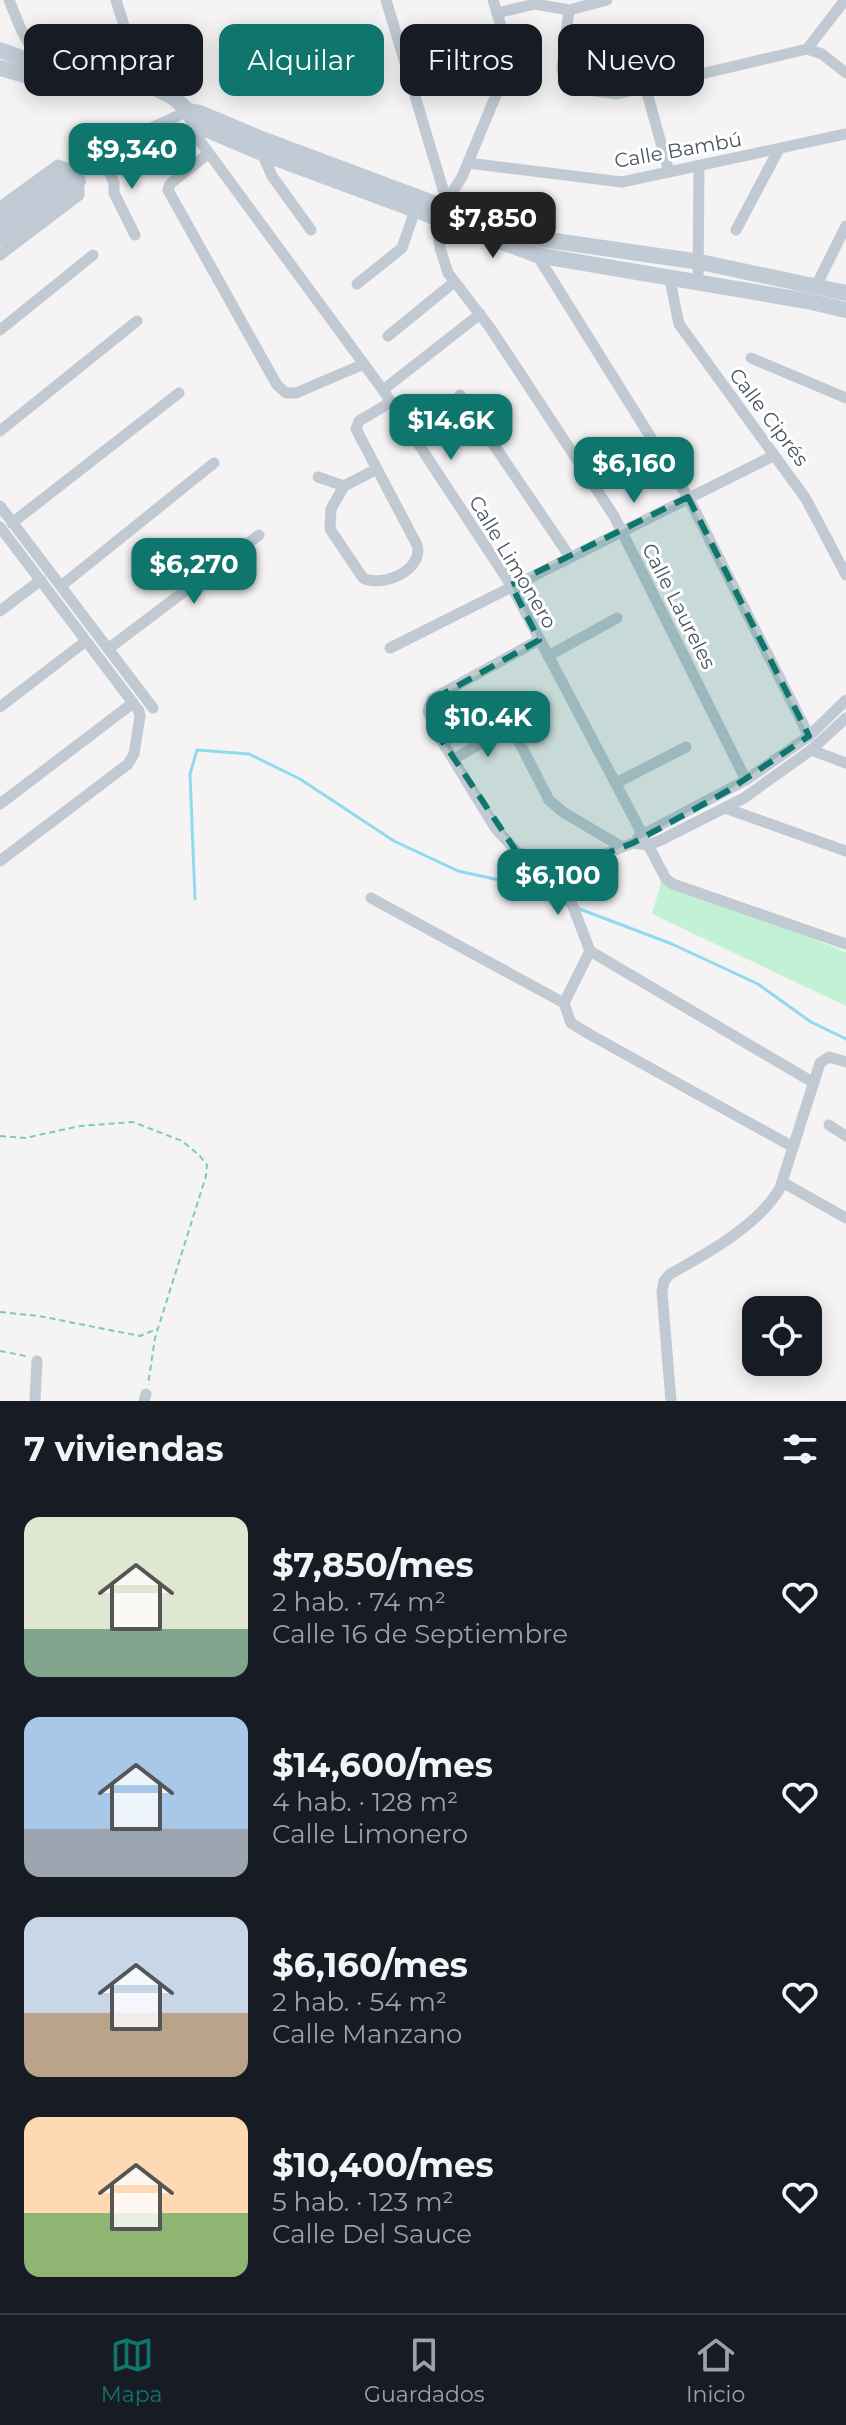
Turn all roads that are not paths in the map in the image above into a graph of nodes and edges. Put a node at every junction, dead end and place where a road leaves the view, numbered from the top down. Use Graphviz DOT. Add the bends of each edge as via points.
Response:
graph roads {
  1 [pos="9,0"];
  2 [pos="116,0"];
  3 [pos="386,0"];
  4 [pos="493,0"];
  5 [pos="607,0"];
  6 [pos="845,0"];
  7 [pos="569,10"];
  8 [pos="497,13"];
  9 [pos="124,24"];
  10 [pos="567,24"];
  11 [pos="24,29"];
  12 [pos="807,49"];
  13 [pos="0,50"];
  14 [pos="24,59"];
  15 [pos="0,68"];
  16 [pos="846,73"];
  17 [pos="24,75"];
  18 [pos="704,75"];
  19 [pos="168,96"];
  20 [pos="648,96"];
  21 [pos="192,118"];
  22 [pos="846,134"];
  23 [pos="779,149"];
  24 [pos="209,153"];
  25 [pos="262,153"];
  26 [pos="468,163"];
  27 [pos="699,166"];
  28 [pos="669,172"];
  29 [pos="74,175"];
  30 [pos="0,207"];
  31 [pos="441,207"];
  32 [pos="415,210"];
  33 [pos="0,223"];
  34 [pos="846,226"];
  35 [pos="311,230"];
  36 [pos="736,230"];
  37 [pos="135,235"];
  38 [pos="0,239"];
  39 [pos="0,255"];
  40 [pos="93,255"];
  41 [pos="537,255"];
  42 [pos="700,262"];
  43 [pos="670,280"];
  44 [pos="453,283"];
  45 [pos="698,283"];
  46 [pos="357,284"];
  47 [pos="816,286"];
  48 [pos="846,293"];
  49 [pos="846,310"];
  50 [pos="480,314"];
  51 [pos="137,321"];
  52 [pos="0,330"];
  53 [pos="388,336"];
  54 [pos="751,358"];
  55 [pos="364,364"];
  56 [pos="383,390"];
  57 [pos="179,393"];
  58 [pos="460,395"];
  59 [pos="846,398"];
  60 [pos="391,402"];
  61 [pos="0,431"];
  62 [pos="773,456"];
  63 [pos="214,463"];
  64 [pos="377,469"];
  65 [pos="318,477"];
  66 [pos="344,486"];
  67 [pos="688,497"];
  68 [pos="0,506"];
  69 [pos="12,523"];
  70 [pos="0,527"];
  71 [pos="621,531"];
  72 [pos="259,535"];
  73 [pos="570,557"];
  74 [pos="846,575"];
  75 [pos="41,580"];
  76 [pos="511,585"];
  77 [pos="61,586"];
  78 [pos="0,611"];
  79 [pos="617,618"];
  80 [pos="539,640"];
  81 [pos="86,641"];
  82 [pos="390,648"];
  83 [pos="108,649"];
  84 [pos="548,656"];
  85 [pos="846,700"];
  86 [pos="133,703"];
  87 [pos="0,707"];
  88 [pos="153,708"];
  89 [pos="846,718"];
  90 [pos="809,736"];
  91 [pos="686,747"];
  92 [pos="811,750"];
  93 [pos="454,759"];
  94 [pos="846,763"];
  95 [pos="746,780"];
  96 [pos="616,783"];
  97 [pos="0,804"];
  98 [pos="725,808"];
  99 [pos="636,842"];
  100 [pos="846,851"];
  101 [pos="0,861"];
  102 [pos="559,870"];
  103 [pos="371,898"];
  104 [pos="846,944"];
  105 [pos="590,951"];
  106 [pos="564,1003"];
  107 [pos="846,1062"];
  108 [pos="814,1083"];
  109 [pos="829,1125"];
  110 [pos="846,1136"];
  111 [pos="793,1147"];
  112 [pos="782,1182"];
  113 [pos="846,1218"];
  114 [pos="37,1361"];
  115 [pos="35,1401"];
  116 [pos="671,1401"];
  1 -- 11 [label="street"];
  2 -- 9 [label="street"];
  3 -- 31 [label="street, Calle Laureles"];
  4 -- 8 [label="street"];
  5 -- 7 [label="street"];
  6 -- 12 [label="street"];
  7 -- 8 [label="street" via="535,4"];
  7 -- 10 [label="street"];
  8 -- 26 [label="street" via="508,66"];
  12 -- 16 [label="street"];
  12 -- 18 [label="street"];
  13 -- 14 [label="main road"];
  15 -- 17 [label="main road"];
  19 -- 21 [label="main road"];
  20 -- 28 [label="street"];
  21 -- 24 [label="street, Calle Limonero"];
  21 -- 25 [label="main road"];
  21 -- 31 [label="main road" via="200,113"];
  21 -- 37 [label="street" via="108,148 104,158 114,193"];
  22 -- 23 [label="street, Calle Bambú"];
  23 -- 27 [label="street, Calle Bambú"];
  23 -- 36 [label="street"];
  24 -- 55 [label="street, Calle Limonero"];
  24 -- 55 [label="street" via="170,184 169,193 277,385 296,393"];
  25 -- 32 [label="main road"];
  25 -- 35 [label="street"];
  26 -- 28 [label="street, Calle Bambú" via="622,182"];
  26 -- 31 [label="street"];
  27 -- 28 [label="street, Calle Bambú"];
  27 -- 42 [label="street"];
  29 -- 30 [label="street" via="58,165"];
  29 -- 33 [label="main road"];
  29 -- 38 [label="main road"];
  29 -- 39 [label="street" via="79,195"];
  31 -- 32 [label="main road"];
  31 -- 41 [label="main road"];
  31 -- 42 [label="main road" via="541,239"];
  31 -- 44 [label="street, Calle Laureles" via="444,262"];
  32 -- 46 [label="street" via="402,248"];
  34 -- 47 [label="street"];
  40 -- 52 [label="street"];
  41 -- 43 [label="main road"];
  41 -- 67 [label="street"];
  42 -- 45 [label="street"];
  42 -- 47 [label="main road"];
  43 -- 45 [label="main road"];
  43 -- 62 [label="street, Calle Ciprés" via="679,324"];
  44 -- 50 [label="street, Calle Laureles"];
  44 -- 53 [label="street"];
  45 -- 49 [label="main road"];
  47 -- 48 [label="main road"];
  50 -- 56 [label="street"];
  50 -- 71 [label="street, Calle Laureles"];
  51 -- 61 [label="street"];
  54 -- 59 [label="street"];
  55 -- 56 [label="street, Calle Limonero"];
  56 -- 60 [label="street, Calle Limonero"];
  57 -- 69 [label="street"];
  58 -- 73 [label="street"];
  60 -- 64 [label="street" via="356,429"];
  60 -- 76 [label="street, Calle Limonero"];
  62 -- 67 [label="street"];
  62 -- 74 [label="street, Calle Ciprés" via="806,499"];
  63 -- 77 [label="street"];
  64 -- 66 [label="street"];
  64 -- 66 [label="street" via="417,545 418,558 388,580 363,578 330,529 331,509"];
  65 -- 66 [label="street"];
  67 -- 71 [label="street"];
  67 -- 90 [label="street"];
  68 -- 69 [label="street"];
  69 -- 77 [label="street"];
  70 -- 75 [label="street"];
  71 -- 73 [label="street"];
  71 -- 95 [label="street, Calle Laureles"];
  72 -- 83 [label="street"];
  73 -- 76 [label="street"];
  75 -- 78 [label="street"];
  75 -- 81 [label="street"];
  76 -- 80 [label="street, Calle Limonero"];
  76 -- 82 [label="street"];
  77 -- 83 [label="street"];
  79 -- 84 [label="street"];
  80 -- 84 [label="street, Calle Limonero"];
  80 -- 93 [label="street" via="429,702 437,733"];
  81 -- 86 [label="street"];
  81 -- 87 [label="street"];
  83 -- 88 [label="street"];
  84 -- 96 [label="street, Calle Limonero"];
  85 -- 90 [label="street"];
  86 -- 97 [label="street"];
  86 -- 101 [label="street" via="140,716 128,764"];
  89 -- 92 [label="street"];
  90 -- 95 [label="street"];
  91 -- 96 [label="street"];
  92 -- 94 [label="street"];
  92 -- 98 [label="street"];
  93 -- 99 [label="street" via="513,730 549,800 563,812"];
  93 -- 102 [label="street" via="496,829 516,851"];
  95 -- 99 [label="street"];
  96 -- 99 [label="street, Calle Limonero"];
  98 -- 99 [label="street"];
  98 -- 100 [label="street"];
  99 -- 102 [label="street"];
  99 -- 104 [label="street, Calle Limonero" via="673,884"];
  102 -- 105 [label="street"];
  103 -- 106 [label="street"];
  105 -- 106 [label="street"];
  105 -- 108 [label="street"];
  106 -- 111 [label="street" via="571,1023"];
  107 -- 108 [label="street" via="824,1058"];
  108 -- 111 [label="street"];
  109 -- 110 [label="street"];
  111 -- 112 [label="street"];
  112 -- 113 [label="street"];
  112 -- 116 [label="street" via="773,1200 726,1241 664,1281"];
  114 -- 115 [label="street"];
}
